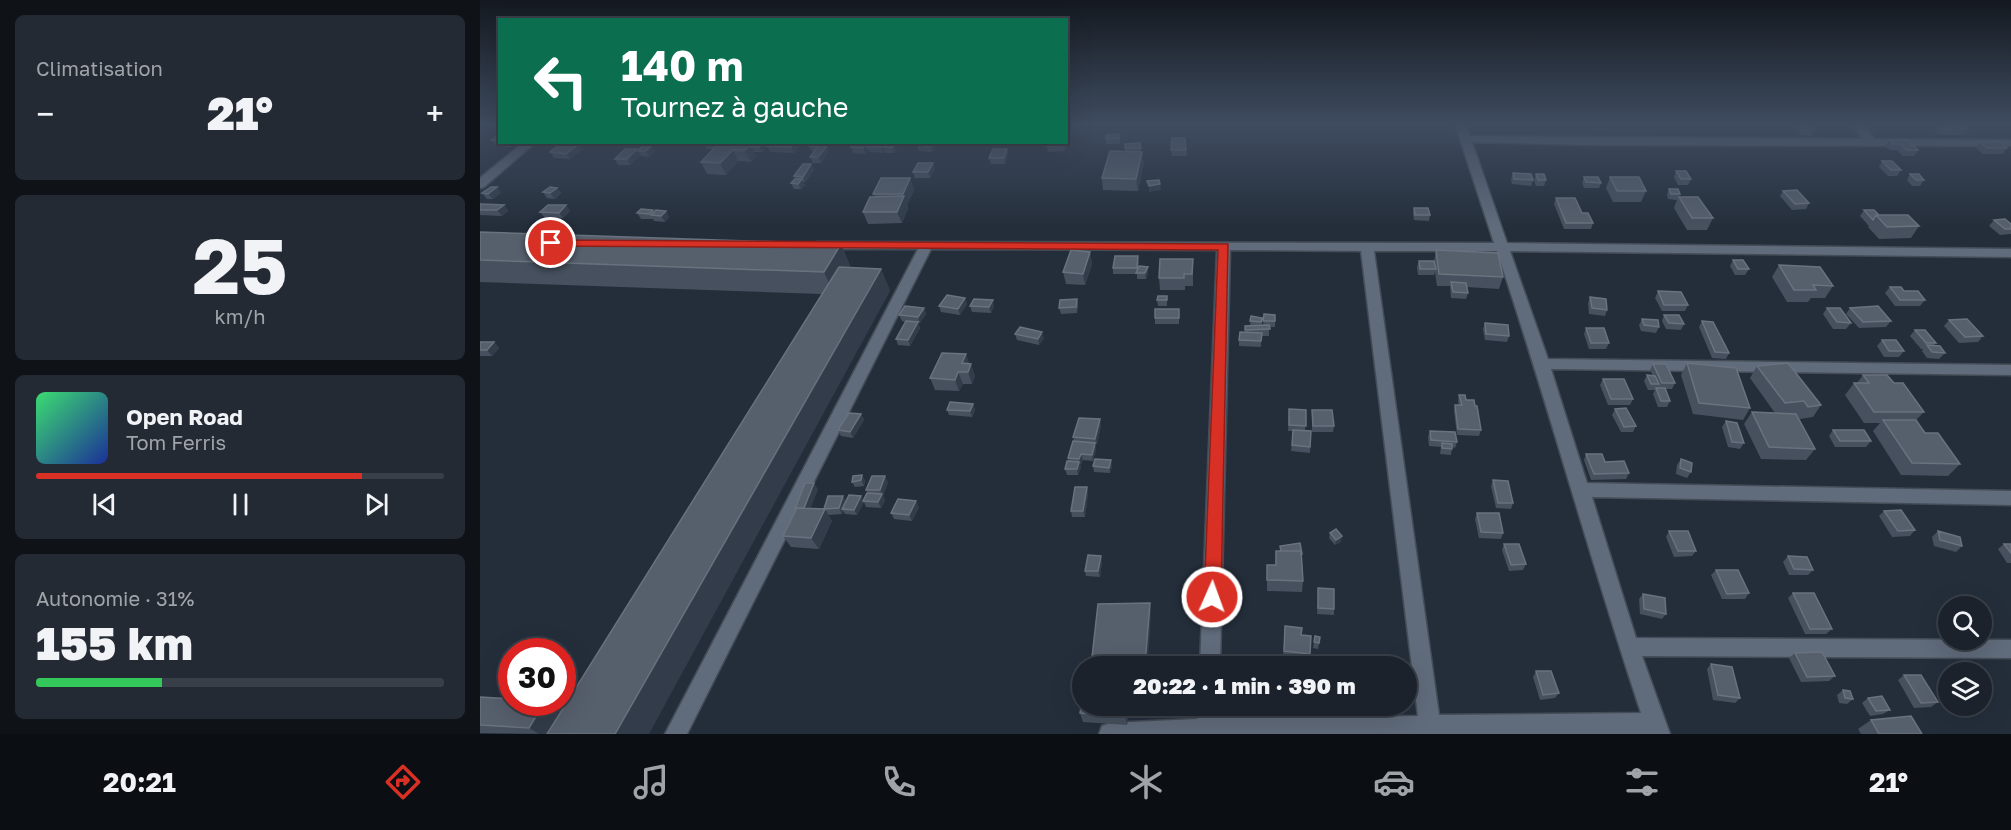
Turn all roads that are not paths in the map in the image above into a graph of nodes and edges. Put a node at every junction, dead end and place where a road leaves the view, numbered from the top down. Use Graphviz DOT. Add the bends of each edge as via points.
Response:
graph roads {
  1 [pos="511,158"];
  2 [pos="1471,158"];
  3 [pos="480,184"];
  4 [pos="809,245"];
  5 [pos="927,246"];
  6 [pos="1224,247"];
  7 [pos="1367,247"];
  8 [pos="1503,247"];
  9 [pos="2011,253"];
  10 [pos="1542,364"];
  11 [pos="2011,370"];
  12 [pos="1581,490"];
  13 [pos="2011,498"];
  14 [pos="1629,647"];
  15 [pos="2011,649"];
  16 [pos="1210,656"];
  17 [pos="1207,716"];
  18 [pos="1430,727"];
  19 [pos="1657,728"];
  20 [pos="1206,732"];
  21 [pos="676,734"];
  22 [pos="1110,734"];
  1 -- 3 [label="street"];
  2 -- 8 [label="street"];
  4 -- 5 [label="street"];
  5 -- 6 [label="street"];
  5 -- 21 [label="street"];
  6 -- 7 [label="street"];
  6 -- 16 [label="street"];
  7 -- 8 [label="street"];
  7 -- 18 [label="street"];
  8 -- 9 [label="street"];
  8 -- 10 [label="street"];
  10 -- 11 [label="street"];
  10 -- 12 [label="street"];
  12 -- 13 [label="street"];
  12 -- 14 [label="street"];
  14 -- 15 [label="street"];
  14 -- 19 [label="street"];
  17 -- 20 [label="street"];
  18 -- 19 [label="street"];
  18 -- 20 [label="street"];
  20 -- 22 [label="street"];
}
